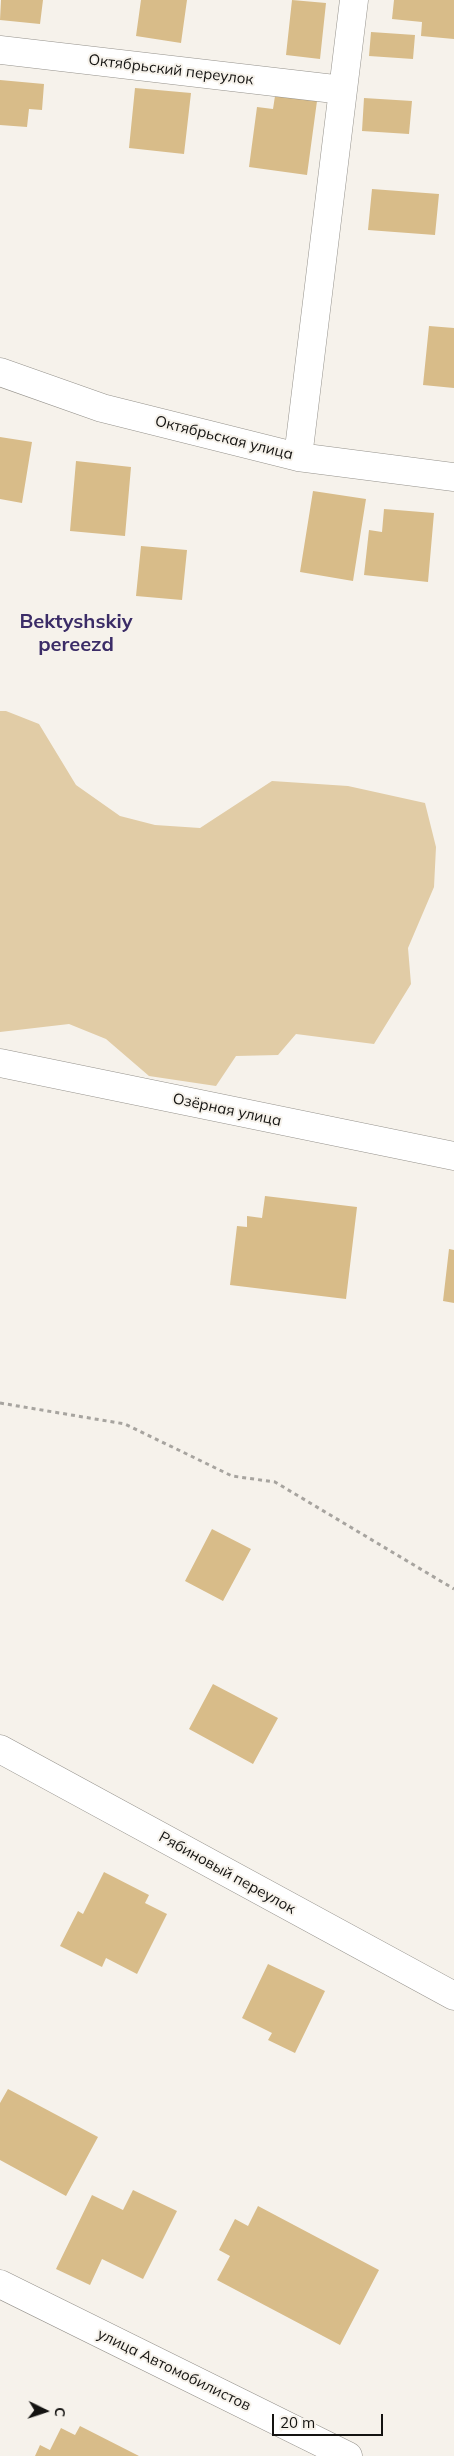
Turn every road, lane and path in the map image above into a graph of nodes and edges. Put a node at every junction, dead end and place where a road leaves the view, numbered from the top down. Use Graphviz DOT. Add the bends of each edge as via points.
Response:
graph roads {
  1 [pos="354,0"];
  2 [pos="0,50"];
  3 [pos="343,90"];
  4 [pos="0,372"];
  5 [pos="298,456"];
  6 [pos="454,477"];
  7 [pos="0,1063"];
  8 [pos="454,1156"];
  9 [pos="0,1403"];
  10 [pos="454,1589"];
  11 [pos="0,1749"];
  12 [pos="454,1996"];
  13 [pos="0,2284"];
  14 [pos="348,2456"];
  1 -- 3 [label="street"];
  2 -- 3 [label="street, Октябрьский переулок"];
  3 -- 5 [label="street"];
  4 -- 5 [label="street, Октябрьская улица" via="102,408"];
  5 -- 6 [label="street, Октябрьская улица"];
  7 -- 8 [label="street, Озёрная улица"];
  9 -- 10 [label="path" via="125,1424 232,1476 275,1482"];
  11 -- 12 [label="street, Рябиновый переулок"];
  13 -- 14 [label="street, улица Автомобилистов"];
}
